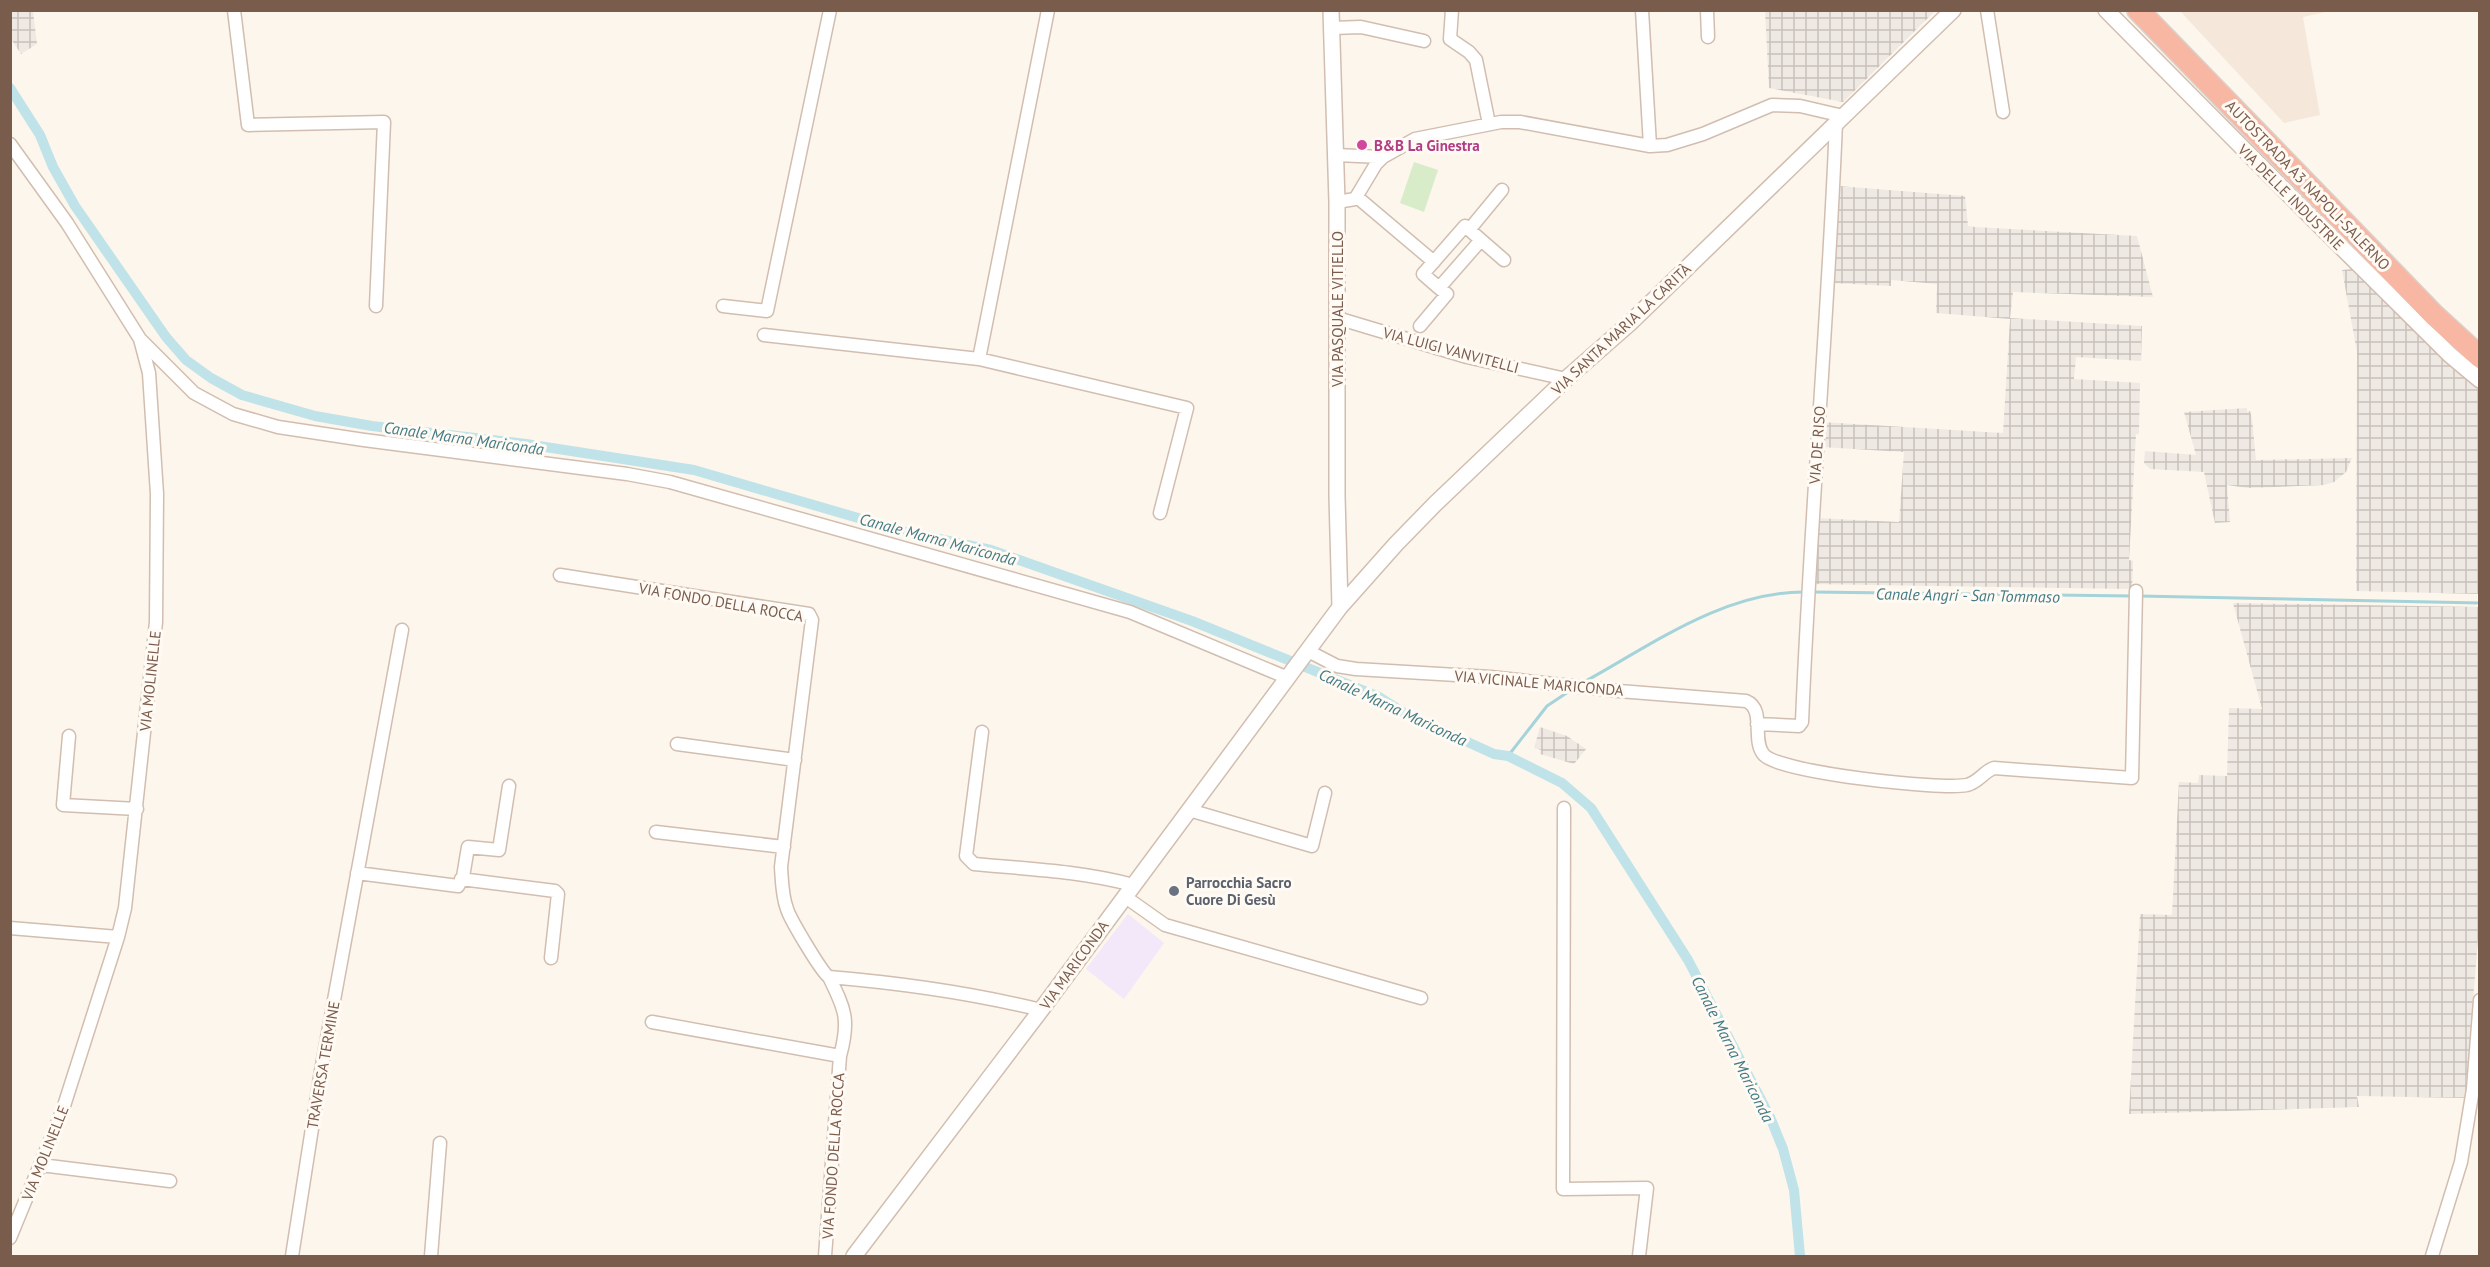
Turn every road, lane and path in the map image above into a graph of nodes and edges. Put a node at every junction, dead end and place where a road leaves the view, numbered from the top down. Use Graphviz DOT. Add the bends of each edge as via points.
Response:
graph roads {
  1 [pos="234,10"];
  2 [pos="830,10"];
  3 [pos="1048,10"];
  4 [pos="1331,10"];
  5 [pos="1452,10"];
  6 [pos="1642,10"];
  7 [pos="1707,10"];
  8 [pos="1953,10"];
  9 [pos="1987,10"];
  10 [pos="2106,10"];
  11 [pos="2138,10"];
  12 [pos="2156,10"];
  13 [pos="1332,28"];
  14 [pos="1708,37"];
  15 [pos="1424,41"];
  16 [pos="2003,112"];
  17 [pos="1839,119"];
  18 [pos="1489,124"];
  19 [pos="10,144"];
  20 [pos="1650,146"];
  21 [pos="1335,155"];
  22 [pos="1352,156"];
  23 [pos="1383,157"];
  24 [pos="1366,178"];
  25 [pos="1502,190"];
  26 [pos="1357,197"];
  27 [pos="1336,202"];
  28 [pos="1468,230"];
  29 [pos="1481,240"];
  30 [pos="1504,260"];
  31 [pos="1434,262"];
  32 [pos="1439,288"];
  33 [pos="376,306"];
  34 [pos="723,306"];
  35 [pos="1337,318"];
  36 [pos="1420,326"];
  37 [pos="764,335"];
  38 [pos="140,339"];
  39 [pos="2480,339"];
  40 [pos="2480,357"];
  41 [pos="979,359"];
  42 [pos="1566,380"];
  43 [pos="2480,380"];
  44 [pos="1160,513"];
  45 [pos="560,575"];
  46 [pos="2136,597"];
  47 [pos="1340,607"];
  48 [pos="402,630"];
  49 [pos="1305,655"];
  50 [pos="1290,675"];
  51 [pos="1757,724"];
  52 [pos="982,732"];
  53 [pos="69,736"];
  54 [pos="677,744"];
  55 [pos="795,760"];
  56 [pos="509,786"];
  57 [pos="1325,793"];
  58 [pos="1564,808"];
  59 [pos="137,810"];
  60 [pos="1189,810"];
  61 [pos="656,832"];
  62 [pos="784,847"];
  63 [pos="357,873"];
  64 [pos="461,879"];
  65 [pos="1128,891"];
  66 [pos="10,928"];
  67 [pos="118,937"];
  68 [pos="551,958"];
  69 [pos="829,977"];
  70 [pos="1421,998"];
  71 [pos="2480,1000"];
  72 [pos="1041,1010"];
  73 [pos="652,1022"];
  74 [pos="840,1056"];
  75 [pos="2476,1089"];
  76 [pos="440,1143"];
  77 [pos="41,1165"];
  78 [pos="170,1181"];
  79 [pos="10,1238"];
  80 [pos="292,1257"];
  81 [pos="431,1257"];
  82 [pos="825,1257"];
  83 [pos="854,1257"];
  84 [pos="1639,1257"];
  85 [pos="2432,1257"];
  1 -- 33 [label="street" via="248,125 384,122"];
  2 -- 34 [label="street" via="767,311"];
  3 -- 41 [label="street"];
  4 -- 13 [label="street, VIA PASQUALE VITIELLO"];
  5 -- 18 [label="street" via="1450,39 1476,60"];
  6 -- 20 [label="street"];
  7 -- 14 [label="street"];
  8 -- 17 [label="street, VIA SANTA MARIA LA CARITÀ"];
  9 -- 16 [label="street"];
  10 -- 43 [label="street, VIA DELLE INDUSTRIE" via="2450,355"];
  11 -- 40 [label="highway, AUTOSTRADA A3 NAPOLI-SALERNO" via="2434,315"];
  12 -- 39 [label="highway, AUTOSTRADA A3 NAPOLI-SALERNO" via="2366,229"];
  13 -- 15 [label="street" via="1361,27"];
  13 -- 21 [label="street, VIA PASQUALE VITIELLO"];
  17 -- 20 [label="street" via="1800,106 1772,105 1703,134"];
  17 -- 42 [label="street, VIA SANTA MARIA LA CARITÀ" via="1630,323"];
  17 -- 51 [label="street, VIA DE RISO" via="1802,722 1793,727"];
  18 -- 20 [label="street" via="1520,122"];
  18 -- 23 [label="street" via="1422,136"];
  19 -- 38 [label="street, VIA MOLINELLE" via="67,223"];
  21 -- 22 [label="street"];
  21 -- 27 [label="street, VIA PASQUALE VITIELLO"];
  22 -- 23 [label="street"];
  22 -- 24 [label="street" via="1364,165"];
  23 -- 24 [label="street"];
  24 -- 26 [label="street"];
  25 -- 28 [label="street"];
  26 -- 27 [label="street"];
  26 -- 31 [label="street"];
  27 -- 35 [label="street, VIA PASQUALE VITIELLO"];
  28 -- 29 [label="street"];
  28 -- 31 [label="street" via="1465,226"];
  29 -- 30 [label="street"];
  29 -- 32 [label="street"];
  31 -- 32 [label="street" via="1423,274"];
  32 -- 36 [label="street" via="1447,294"];
  35 -- 42 [label="street, VIA LUIGI VANVITELLI" via="1467,357"];
  35 -- 47 [label="street, VIA PASQUALE VITIELLO"];
  37 -- 41 [label="street"];
  38 -- 50 [label="street" via="194,393 233,414 278,427 670,482 1130,612"];
  38 -- 59 [label="street, VIA MOLINELLE" via="149,373 158,494 156,622"];
  41 -- 44 [label="street" via="1187,408"];
  42 -- 47 [label="street, VIA SANTA MARIA LA CARITÀ" via="1396,544"];
  45 -- 55 [label="street, VIA FONDO DELLA ROCCA" via="808,614 812,620"];
  46 -- 51 [label="street" via="2132,777 1994,768 1965,785 1852,778 1767,757 1760,750"];
  47 -- 49 [label="street, VIA SANTA MARIA LA CARITÀ"];
  48 -- 63 [label="street, TRAVERSA TERMINE"];
  49 -- 50 [label="street, VIA SANTA MARIA LA CARITÀ"];
  49 -- 51 [label="street, VIA VICINALE MARICONDA" via="1356,669 1746,701 1751,703"];
  50 -- 60 [label="street, VIA MARICONDA"];
  52 -- 65 [label="street" via="966,856 970,861 1046,870"];
  53 -- 59 [label="street" via="63,805"];
  54 -- 55 [label="street"];
  55 -- 62 [label="street, VIA FONDO DELLA ROCCA"];
  56 -- 64 [label="street" via="499,850 468,847"];
  57 -- 60 [label="street" via="1312,846"];
  58 -- 84 [label="street" via="1563,1190 1647,1188"];
  59 -- 67 [label="street, VIA MOLINELLE"];
  60 -- 65 [label="street, VIA MARICONDA"];
  61 -- 62 [label="street"];
  62 -- 69 [label="street, VIA FONDO DELLA ROCCA" via="781,867 788,913"];
  63 -- 64 [label="street" via="458,886"];
  63 -- 80 [label="street, TRAVERSA TERMINE"];
  64 -- 68 [label="street" via="556,892"];
  65 -- 70 [label="street" via="1165,925"];
  65 -- 72 [label="street, VIA MARICONDA"];
  66 -- 67 [label="street"];
  67 -- 77 [label="street, VIA MOLINELLE"];
  69 -- 72 [label="street" via="882,981"];
  69 -- 74 [label="street, VIA FONDO DELLA ROCCA" via="845,1009"];
  71 -- 75 [label="street"];
  72 -- 83 [label="street, VIA MARICONDA"];
  73 -- 74 [label="street, VIA FONDO DELLA ROCCA"];
  74 -- 82 [label="street, VIA FONDO DELLA ROCCA"];
  75 -- 85 [label="street" via="2461,1162"];
  76 -- 81 [label="street"];
  77 -- 78 [label="street"];
  77 -- 79 [label="street, VIA MOLINELLE"];
}
